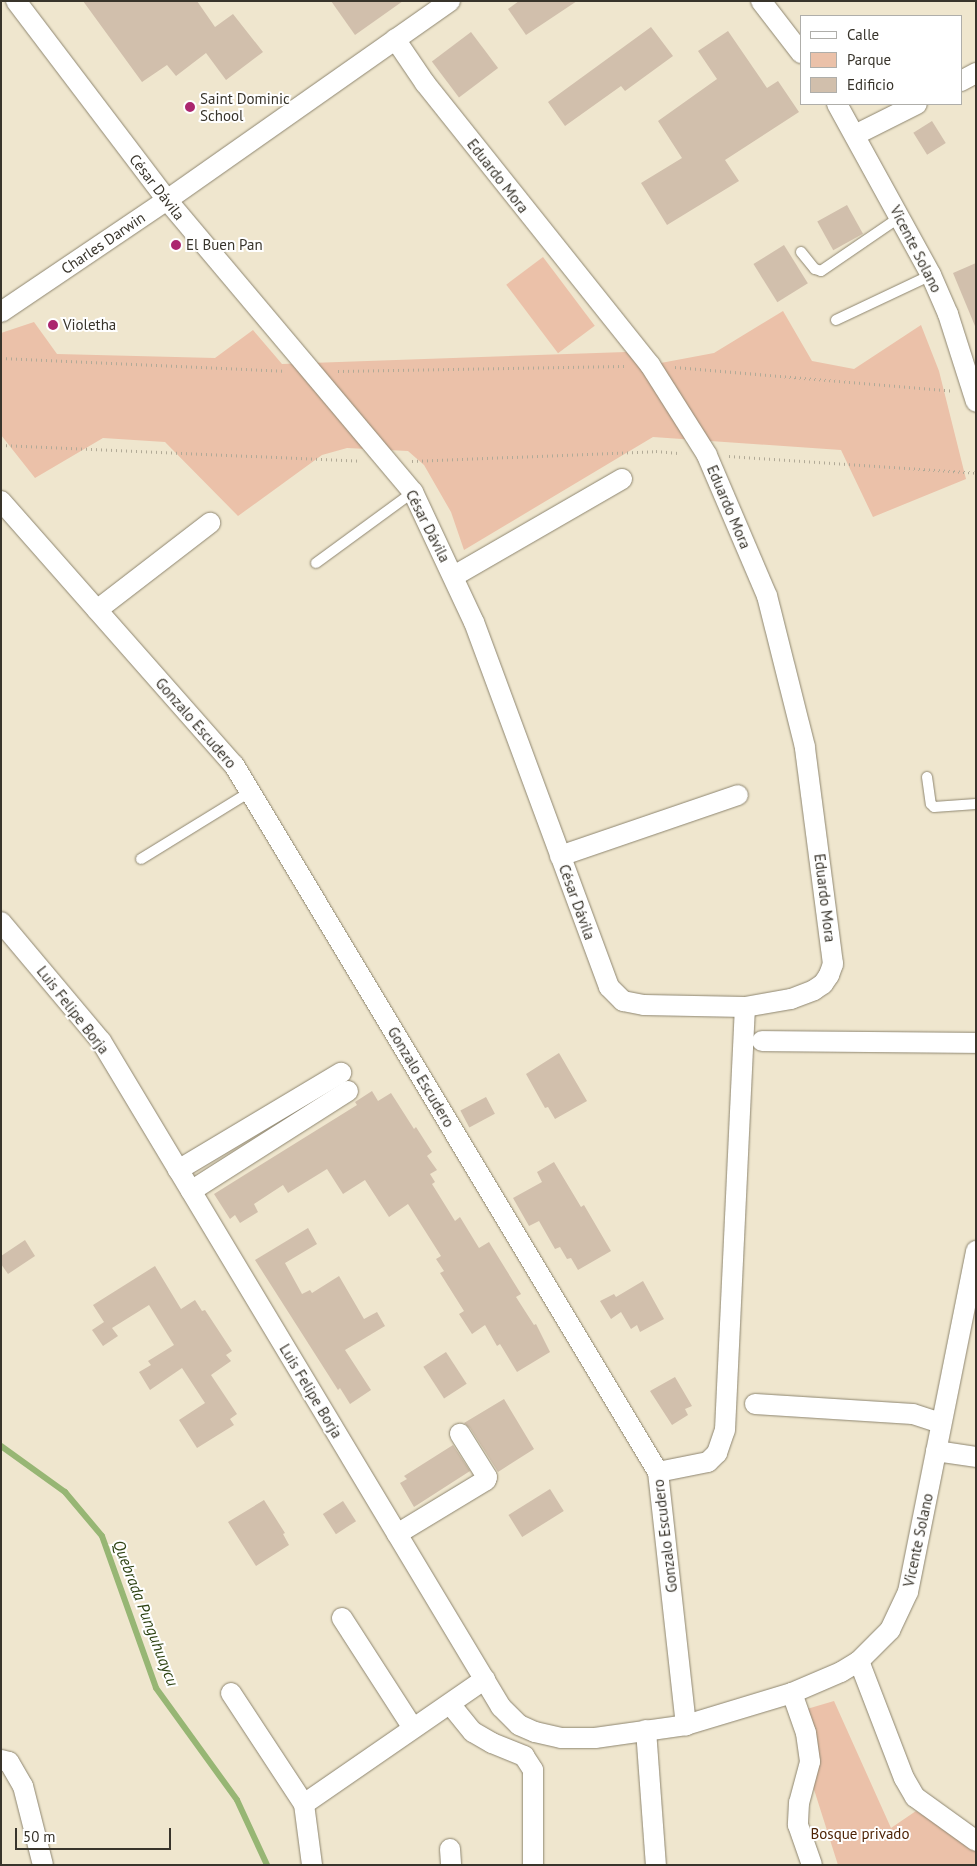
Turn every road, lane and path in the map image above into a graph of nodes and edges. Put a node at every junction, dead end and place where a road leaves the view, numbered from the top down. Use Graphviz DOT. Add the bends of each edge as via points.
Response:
graph roads {
  1 [pos="16,1"];
  2 [pos="450,1"];
  3 [pos="761,1"];
  4 [pos="395,40"];
  5 [pos="800,52"];
  6 [pos="976,73"];
  7 [pos="962,80"];
  8 [pos="838,105"];
  9 [pos="915,105"];
  10 [pos="855,136"];
  11 [pos="167,200"];
  12 [pos="900,216"];
  13 [pos="801,252"];
  14 [pos="931,275"];
  15 [pos="1,312"];
  16 [pos="836,320"];
  17 [pos="1,358"];
  18 [pos="650,365"];
  19 [pos="311,372"];
  20 [pos="975,397"];
  21 [pos="1,445"];
  22 [pos="707,455"];
  23 [pos="387,462"];
  24 [pos="976,473"];
  25 [pos="622,479"];
  26 [pos="413,492"];
  27 [pos="1,502"];
  28 [pos="210,523"];
  29 [pos="316,563"];
  30 [pos="454,576"];
  31 [pos="97,610"];
  32 [pos="927,777"];
  33 [pos="250,792"];
  34 [pos="738,795"];
  35 [pos="976,804"];
  36 [pos="560,856"];
  37 [pos="141,859"];
  38 [pos="1,922"];
  39 [pos="744,1007"];
  40 [pos="762,1041"];
  41 [pos="976,1042"];
  42 [pos="341,1072"];
  43 [pos="348,1091"];
  44 [pos="178,1170"];
  45 [pos="191,1191"];
  46 [pos="976,1252"];
  47 [pos="755,1404"];
  48 [pos="941,1423"];
  49 [pos="460,1434"];
  50 [pos="936,1451"];
  51 [pos="976,1457"];
  52 [pos="658,1472"];
  53 [pos="397,1534"];
  54 [pos="342,1618"];
  55 [pos="859,1661"];
  56 [pos="485,1679"];
  57 [pos="231,1693"];
  58 [pos="792,1693"];
  59 [pos="450,1704"];
  60 [pos="686,1725"];
  61 [pos="413,1728"];
  62 [pos="646,1730"];
  63 [pos="1,1760"];
  64 [pos="304,1804"];
  65 [pos="976,1841"];
  66 [pos="43,1865"];
  67 [pos="312,1865"];
  68 [pos="534,1865"];
  69 [pos="656,1865"];
  70 [pos="812,1865"];
  1 -- 11 [label="street, César Dávila"];
  2 -- 4 [label="street, Charles Darwin"];
  3 -- 5 [label="street"];
  4 -- 11 [label="street, Charles Darwin"];
  4 -- 18 [label="street, Eduardo Mora" via="424,83"];
  6 -- 7 [label="street"];
  8 -- 10 [label="street, Vicente Solano"];
  9 -- 10 [label="street"];
  10 -- 12 [label="street, Vicente Solano"];
  11 -- 15 [label="street, Charles Darwin"];
  11 -- 19 [label="street, César Dávila"];
  12 -- 13 [label="lane" via="821,271 815,269"];
  12 -- 14 [label="street, Vicente Solano"];
  14 -- 16 [label="lane"];
  14 -- 20 [label="street, Vicente Solano" via="948,314"];
  17 -- 19 [label="path"];
  18 -- 19 [label="path"];
  18 -- 20 [label="path"];
  18 -- 22 [label="street, Eduardo Mora"];
  19 -- 23 [label="street, César Dávila"];
  21 -- 23 [label="path"];
  22 -- 23 [label="path" via="656,451"];
  22 -- 24 [label="path"];
  22 -- 39 [label="street, Eduardo Mora" via="767,596 806,747 833,964 823,984 814,990 791,999"];
  23 -- 26 [label="street, César Dávila"];
  25 -- 30 [label="street"];
  26 -- 29 [label="lane"];
  26 -- 30 [label="street, César Dávila"];
  27 -- 31 [label="street, Gonzalo Escudero"];
  28 -- 31 [label="street"];
  30 -- 36 [label="street, César Dávila"];
  31 -- 33 [label="street, Gonzalo Escudero" via="234,765"];
  32 -- 35 [label="lane" via="934,807"];
  33 -- 37 [label="lane"];
  33 -- 52 [label="street, Gonzalo Escudero"];
  34 -- 36 [label="street"];
  36 -- 39 [label="street, César Dávila" via="609,987 623,1001 644,1005"];
  38 -- 44 [label="street, Luis Felipe Borja" via="101,1041"];
  39 -- 52 [label="street" via="725,1430 719,1448 708,1462"];
  40 -- 41 [label="street"];
  42 -- 44 [label="street"];
  43 -- 45 [label="street"];
  44 -- 45 [label="street, Luis Felipe Borja"];
  45 -- 53 [label="street, Luis Felipe Borja"];
  46 -- 48 [label="street, Vicente Solano"];
  47 -- 48 [label="street" via="913,1414"];
  48 -- 50 [label="street, Vicente Solano"];
  49 -- 53 [label="street" via="486,1480"];
  50 -- 51 [label="street"];
  50 -- 55 [label="street, Vicente Solano" via="908,1592 890,1630"];
  52 -- 60 [label="street, Gonzalo Escudero"];
  53 -- 56 [label="street, Luis Felipe Borja"];
  54 -- 61 [label="street"];
  55 -- 58 [label="street, Vicente Solano"];
  55 -- 65 [label="street" via="904,1778 915,1797"];
  56 -- 59 [label="street"];
  56 -- 62 [label="street, Luis Felipe Borja" via="501,1707 519,1725 535,1732 561,1738 595,1738"];
  57 -- 64 [label="street"];
  58 -- 60 [label="street, Vicente Solano"];
  58 -- 70 [label="street" via="806,1733 810,1762 799,1803 798,1825"];
  59 -- 61 [label="street"];
  59 -- 68 [label="street" via="473,1732 524,1756 533,1770"];
  60 -- 62 [label="street, Luis Felipe Borja"];
  61 -- 64 [label="street"];
  62 -- 69 [label="street"];
  63 -- 66 [label="street" via="9,1762 22,1786"];
  64 -- 67 [label="street"];
}
